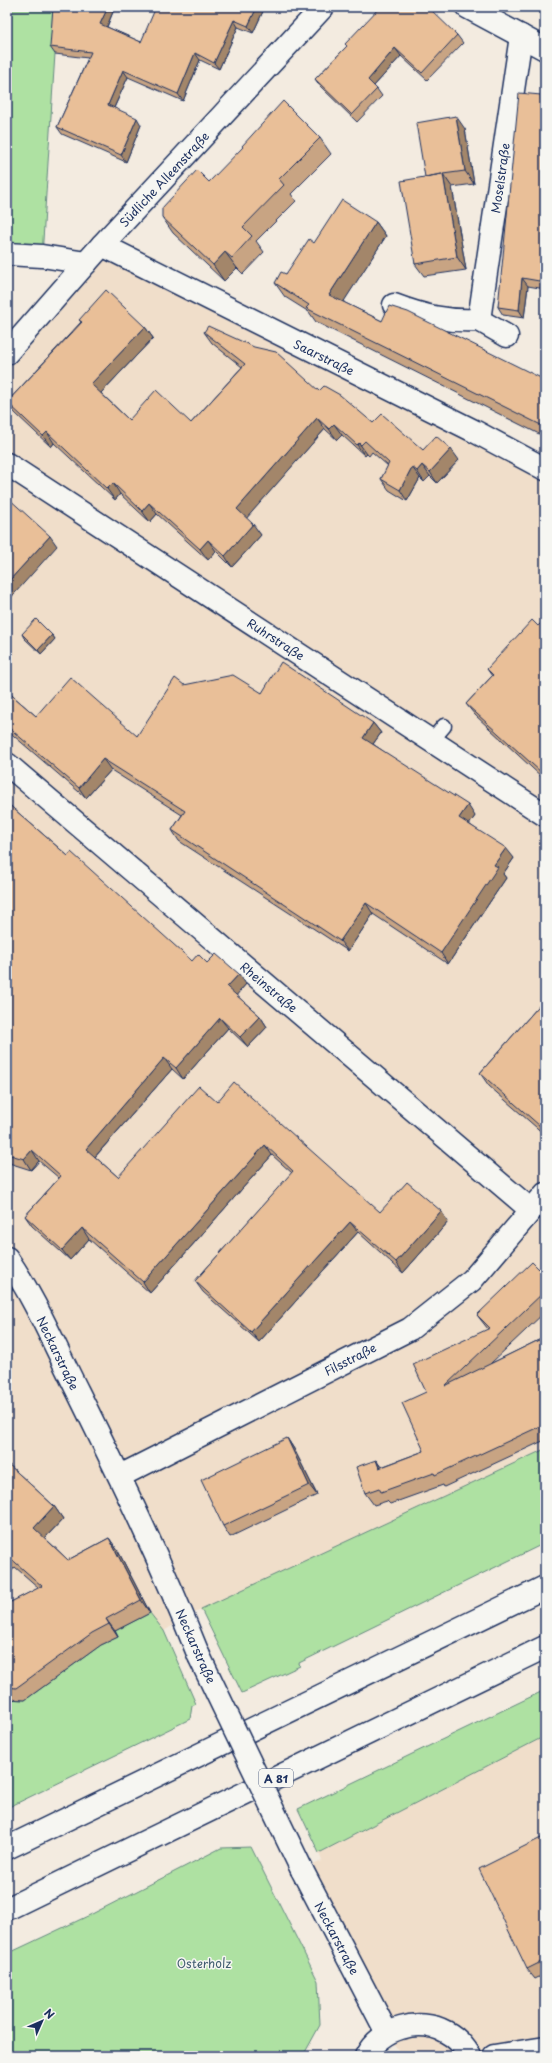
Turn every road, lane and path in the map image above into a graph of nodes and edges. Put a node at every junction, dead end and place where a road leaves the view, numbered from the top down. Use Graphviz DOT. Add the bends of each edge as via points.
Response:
graph roads {
  1 [pos="323,7"];
  2 [pos="467,7"];
  3 [pos="521,36"];
  4 [pos="545,50"];
  5 [pos="102,245"];
  6 [pos="7,254"];
  7 [pos="86,264"];
  8 [pos="394,305"];
  9 [pos="479,320"];
  10 [pos="507,336"];
  11 [pos="7,353"];
  12 [pos="7,464"];
  13 [pos="545,469"];
  14 [pos="7,764"];
  15 [pos="545,815"];
  16 [pos="538,1202"];
  17 [pos="7,1258"];
  18 [pos="120,1476"];
  19 [pos="545,1587"];
  20 [pos="545,1647"];
  21 [pos="7,1848"];
  22 [pos="7,1909"];
  23 [pos="387,2033"];
  24 [pos="545,2048"];
  25 [pos="366,2056"];
  26 [pos="470,2056"];
  27 [pos="494,2056"];
  1 -- 5 [label="main road, Südliche Alleenstraße"];
  2 -- 3 [label="main road"];
  3 -- 4 [label="main road"];
  3 -- 9 [label="main road, Moselstraße"];
  5 -- 7 [label="main road, Südliche Alleenstraße"];
  5 -- 13 [label="main road, Saarstraße"];
  6 -- 7 [label="main road" via="42,256"];
  7 -- 11 [label="main road, Südliche Alleenstraße"];
  8 -- 9 [label="main road" via="425,316 461,321"];
  9 -- 10 [label="main road"];
  12 -- 15 [label="main road, Ruhrstraße" via="438,733"];
  14 -- 16 [label="main road, Rheinstraße"];
  16 -- 18 [label="main road, Filsstraße" via="472,1280 410,1329"];
  17 -- 18 [label="main road, Neckarstraße" via="36,1307"];
  18 -- 23 [label="main road, Neckarstraße, bridge" via="199,1656 302,1870"];
  19 -- 21 [label="main road"];
  20 -- 22 [label="main road, A 81"];
  23 -- 25 [label="main road" via="376,2042"];
  23 -- 26 [label="main road" via="406,2026 427,2025 446,2032 462,2044"];
  24 -- 27 [label="main road"];
}
